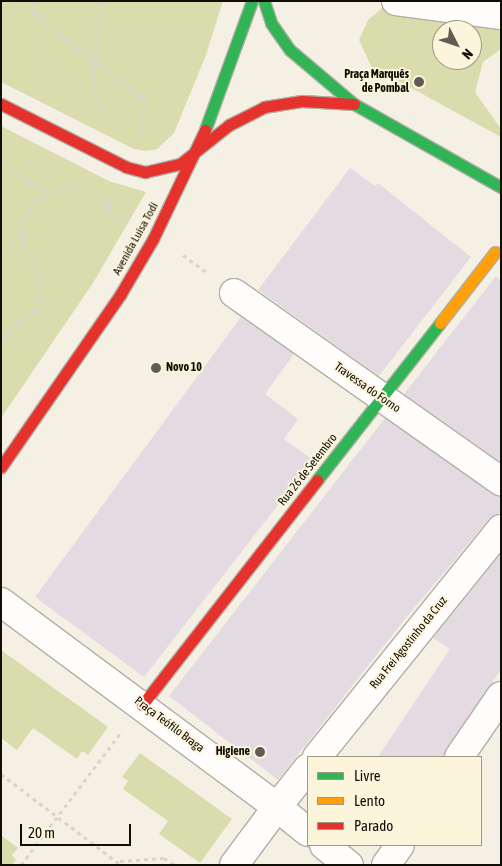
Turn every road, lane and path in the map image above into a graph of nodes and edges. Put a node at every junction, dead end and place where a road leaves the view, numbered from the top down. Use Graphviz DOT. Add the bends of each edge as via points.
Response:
graph roads {
  1 [pos="33,1"];
  2 [pos="102,1"];
  3 [pos="252,1"];
  4 [pos="264,1"];
  5 [pos="396,1"];
  6 [pos="501,15"];
  7 [pos="93,59"];
  8 [pos="1,104"];
  9 [pos="354,104"];
  10 [pos="140,139"];
  11 [pos="196,155"];
  12 [pos="110,159"];
  13 [pos="1,162"];
  14 [pos="97,182"];
  15 [pos="117,187"];
  16 [pos="501,187"];
  17 [pos="48,193"];
  18 [pos="106,210"];
  19 [pos="128,224"];
  20 [pos="23,228"];
  21 [pos="495,252"];
  22 [pos="1,257"];
  23 [pos="234,293"];
  24 [pos="1,339"];
  25 [pos="382,398"];
  26 [pos="1,468"];
  27 [pos="501,481"];
  28 [pos="501,529"];
  29 [pos="1,602"];
  30 [pos="501,696"];
  31 [pos="142,705"];
  32 [pos="318,756"];
  33 [pos="460,756"];
  34 [pos="307,769"];
  35 [pos="1,774"];
  36 [pos="277,806"];
  37 [pos="58,815"];
  38 [pos="307,831"];
  39 [pos="325,846"];
  40 [pos="399,846"];
  41 [pos="121,863"];
  42 [pos="21,865"];
  43 [pos="175,865"];
  44 [pos="234,865"];
  45 [pos="349,865"];
  46 [pos="386,865"];
  1 -- 7 [label="path" via="33,12"];
  2 -- 7 [label="path"];
  3 -- 11 [label="main road, Avenida Luísa Todi"];
  4 -- 9 [label="main road" via="271,22 290,50"];
  5 -- 6 [label="street"];
  7 -- 10 [label="path" via="145,101"];
  7 -- 12 [label="path" via="96,100 119,139"];
  8 -- 12 [label="main road"];
  9 -- 11 [label="main road" via="302,101 264,107 229,125"];
  9 -- 16 [label="main road"];
  11 -- 12 [label="main road" via="163,170 145,172"];
  11 -- 26 [label="main road, Avenida Luísa Todi" via="120,295"];
  12 -- 14 [label="path"];
  13 -- 17 [label="path"];
  14 -- 17 [label="path" via="87,179"];
  14 -- 18 [label="path"];
  15 -- 18 [label="path"];
  17 -- 20 [label="path" via="36,200 22,220"];
  18 -- 19 [label="path"];
  20 -- 22 [label="path"];
  20 -- 24 [label="path" via="24,245 40,275 40,295 34,310"];
  21 -- 25 [label="main road, Rua 26 de Setembro"];
  23 -- 25 [label="street, Travessa do Forno"];
  25 -- 27 [label="street, Travessa do Forno"];
  25 -- 31 [label="main road, Rua 26 de Setembro"];
  28 -- 32 [label="street, Rua Frei Agostinho da Cruz"];
  29 -- 31 [label="street, Praça Teófilo Braga"];
  30 -- 33 [label="street"];
  31 -- 36 [label="street, Praça Teófilo Braga"];
  31 -- 37 [label="path"];
  34 -- 36 [label="street"];
  35 -- 37 [label="path"];
  36 -- 38 [label="street, Praça Teófilo Braga"];
  36 -- 44 [label="street"];
  37 -- 41 [label="path"];
  37 -- 42 [label="path"];
  39 -- 45 [label="street"];
  40 -- 46 [label="street"];
  41 -- 43 [label="path" via="164,858"];
}
